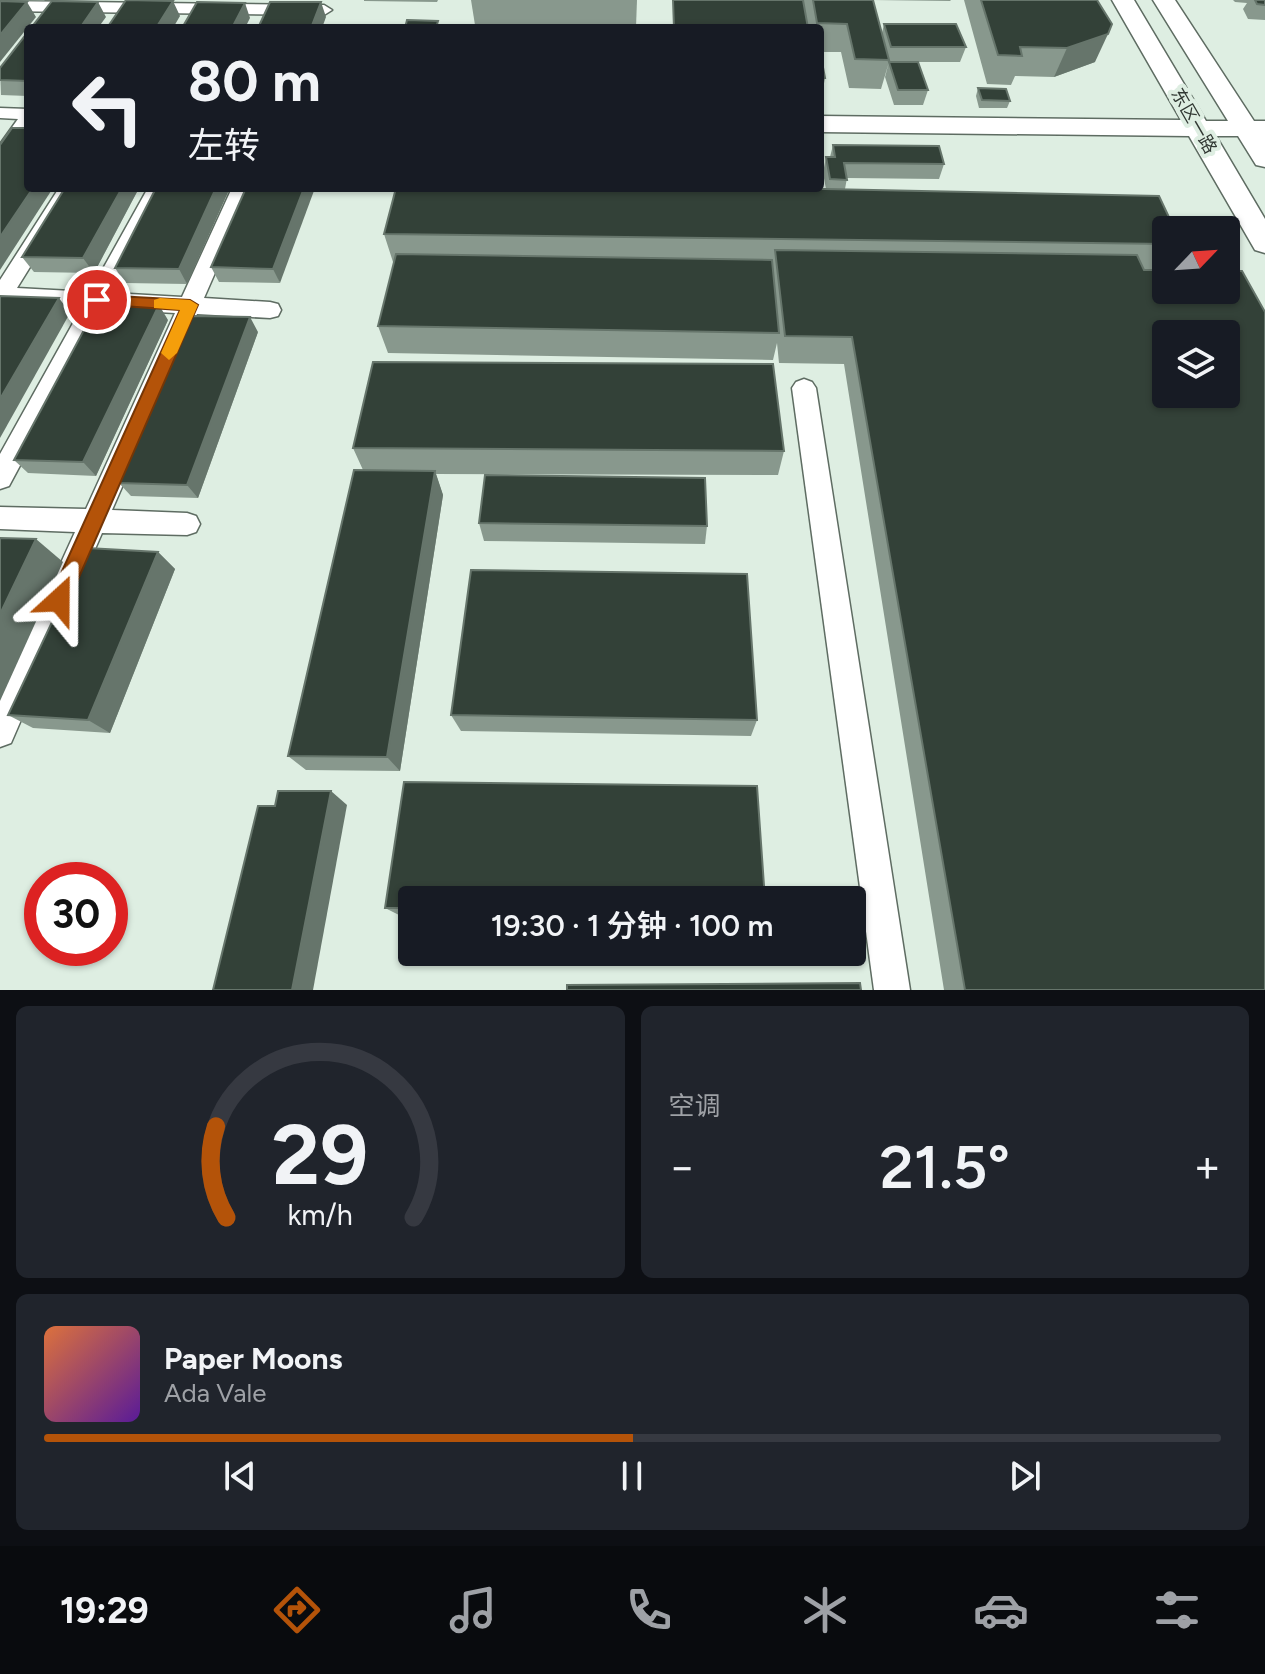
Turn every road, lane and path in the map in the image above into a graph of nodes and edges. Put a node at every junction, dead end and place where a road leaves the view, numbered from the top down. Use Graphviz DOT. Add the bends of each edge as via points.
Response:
graph roads {
  1 [pos="1123,0"];
  2 [pos="1164,0"];
  3 [pos="52,3"];
  4 [pos="123,4"];
  5 [pos="203,4"];
  6 [pos="0,6"];
  7 [pos="272,9"];
  8 [pos="324,10"];
  9 [pos="35,24"];
  10 [pos="109,24"];
  11 [pos="191,24"];
  12 [pos="265,24"];
  13 [pos="0,113"];
  14 [pos="24,116"];
  15 [pos="24,122"];
  16 [pos="824,124"];
  17 [pos="1198,128"];
  18 [pos="1255,129"];
  19 [pos="0,157"];
  20 [pos="1265,159"];
  21 [pos="66,192"];
  22 [pos="156,192"];
  23 [pos="240,192"];
  24 [pos="1265,243"];
  25 [pos="1,296"];
  26 [pos="97,300"];
  27 [pos="190,305"];
  28 [pos="270,310"];
  29 [pos="804,388"];
  30 [pos="0,478"];
  31 [pos="0,518"];
  32 [pos="94,521"];
  33 [pos="187,524"];
  34 [pos="0,732"];
  35 [pos="892,990"];
  1 -- 17 [label="main road, 东区一路"];
  2 -- 18 [label="main road, 东区一路"];
  3 -- 4 [label="street"];
  3 -- 6 [label="street"];
  3 -- 9 [label="street"];
  4 -- 5 [label="street"];
  4 -- 10 [label="street"];
  5 -- 7 [label="street"];
  5 -- 11 [label="street"];
  7 -- 8 [label="street"];
  7 -- 12 [label="street"];
  13 -- 14 [label="street"];
  15 -- 19 [label="street"];
  16 -- 17 [label="main road"];
  17 -- 18 [label="main road"];
  17 -- 24 [label="main road, 东区一路"];
  18 -- 20 [label="main road, 东区一路"];
  21 -- 25 [label="street"];
  22 -- 26 [label="street"];
  23 -- 27 [label="street"];
  25 -- 26 [label="street"];
  26 -- 27 [label="street"];
  26 -- 30 [label="street"];
  27 -- 28 [label="street"];
  27 -- 32 [label="street"];
  29 -- 35 [label="street"];
  31 -- 32 [label="street"];
  32 -- 33 [label="street"];
  32 -- 34 [label="street"];
}
